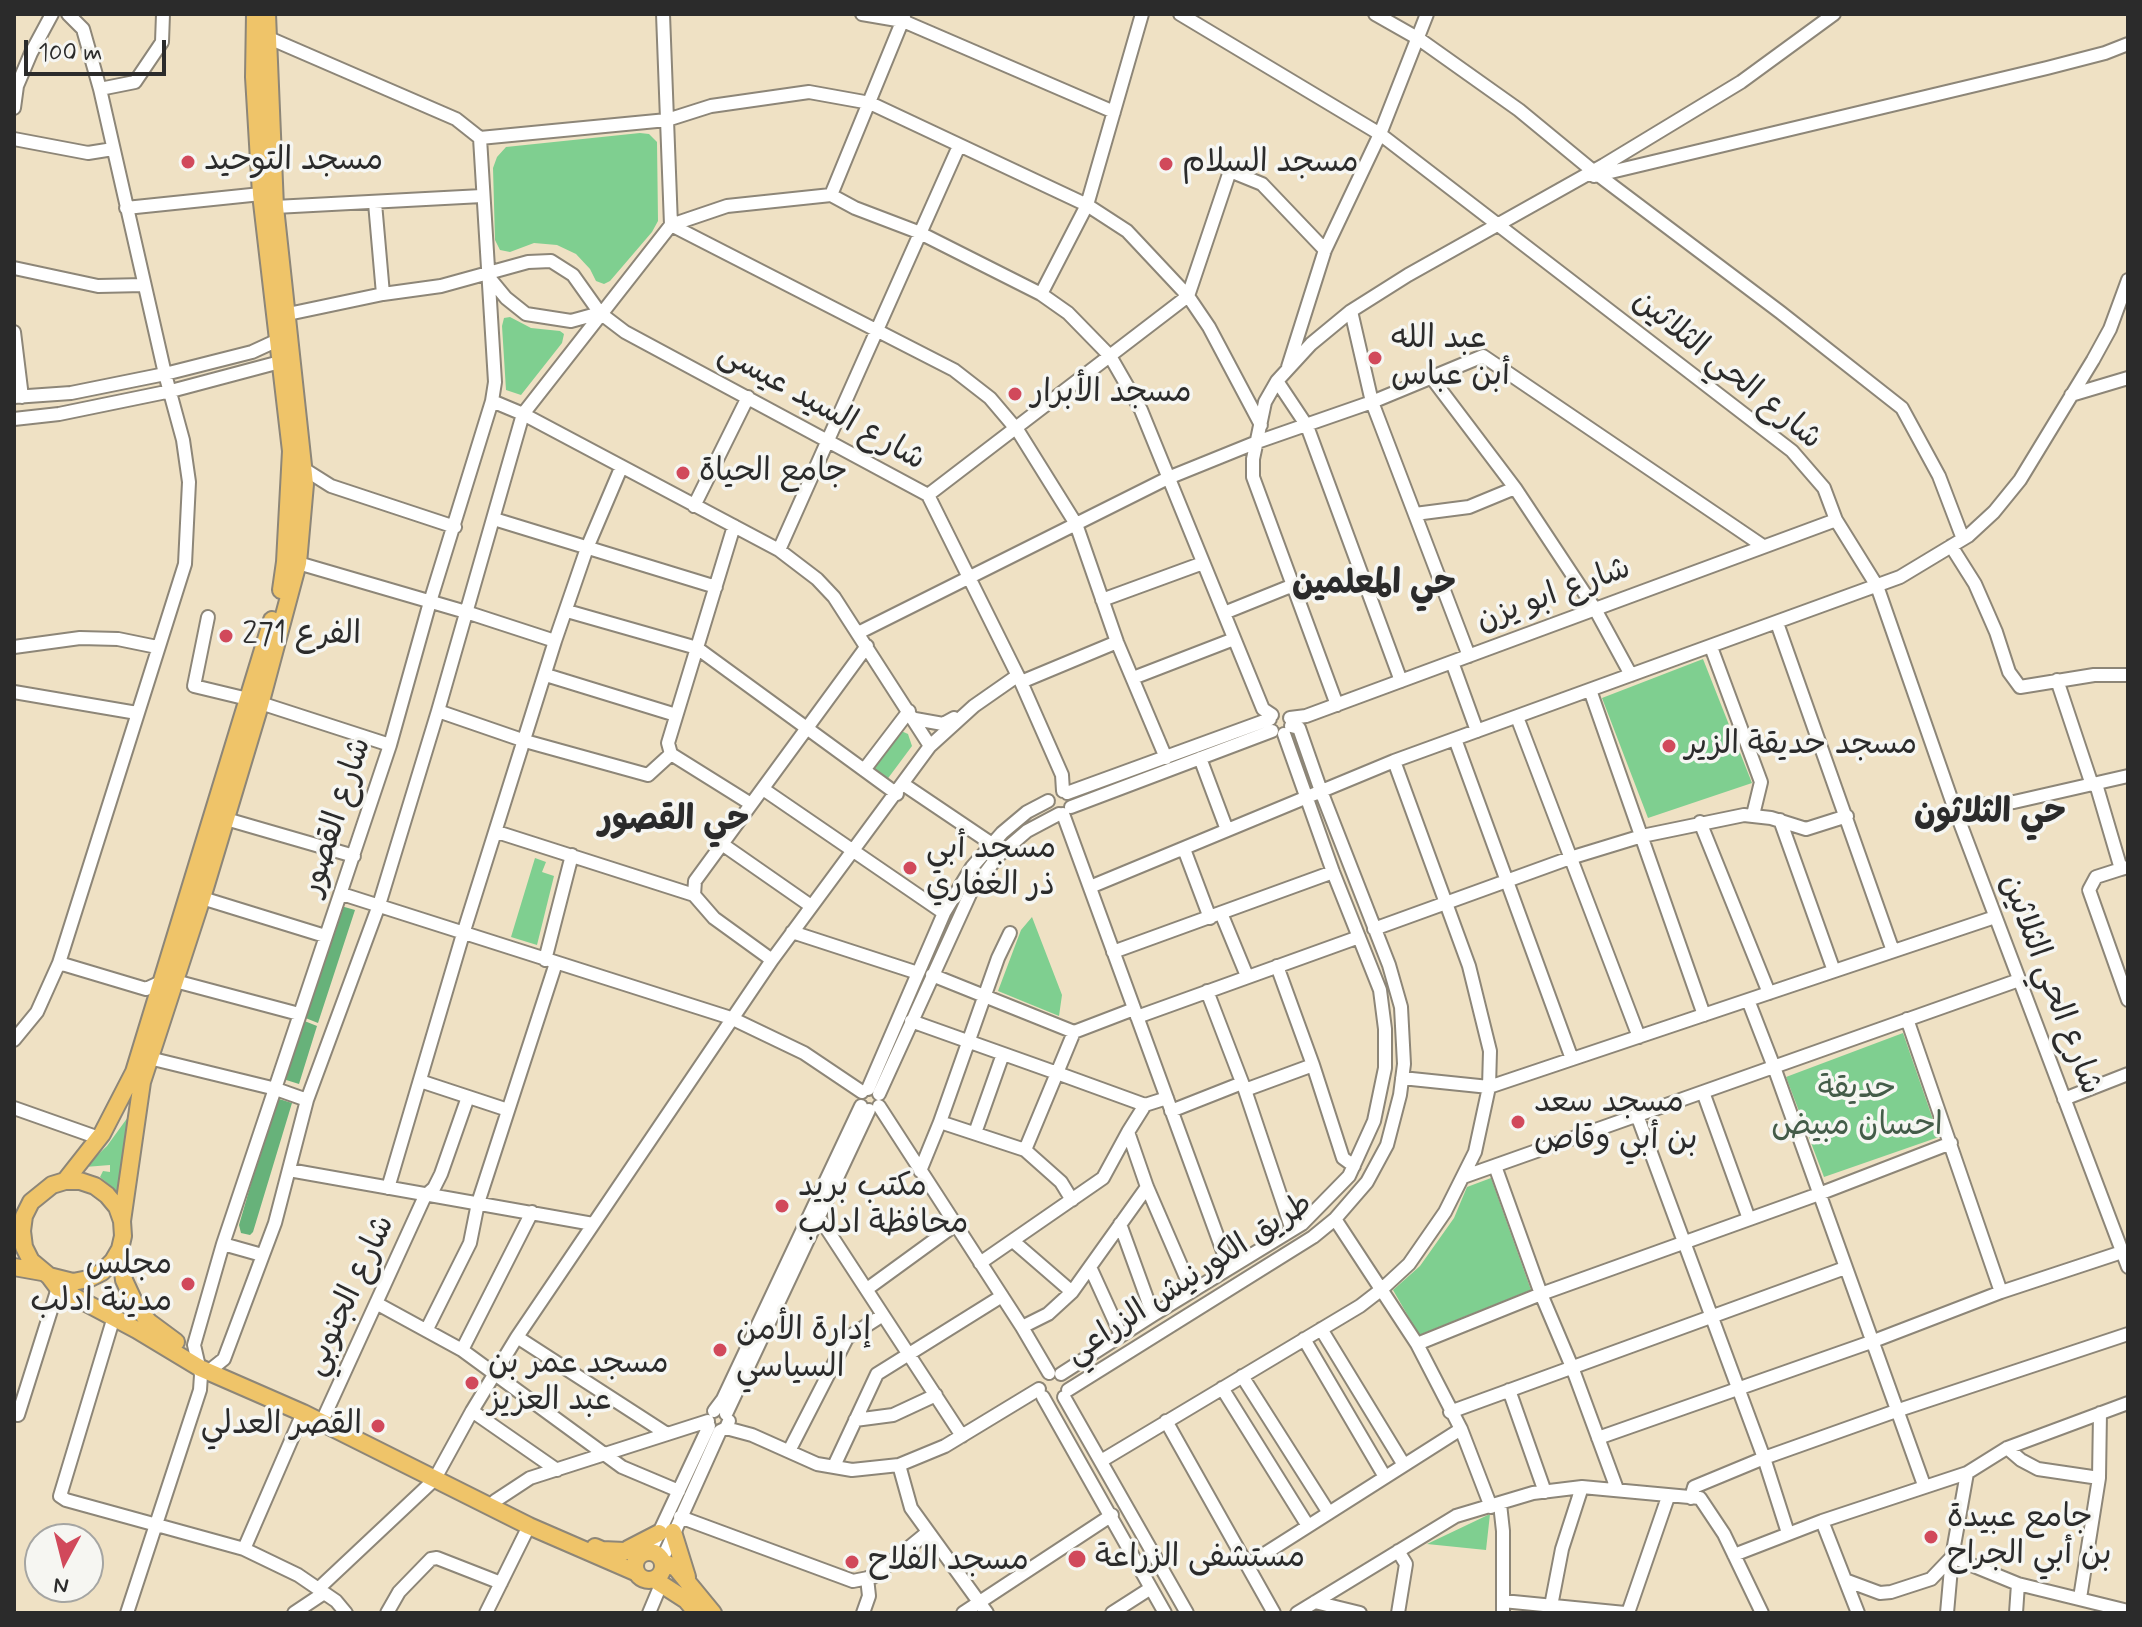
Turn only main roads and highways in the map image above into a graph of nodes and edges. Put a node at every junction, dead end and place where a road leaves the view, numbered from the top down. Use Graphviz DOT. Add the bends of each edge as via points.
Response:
graph roads {
  1 [pos="255,14"];
  2 [pos="267,14"];
  3 [pos="261,35"];
  4 [pos="284,344"];
  5 [pos="254,702"];
  6 [pos="168,982"];
  7 [pos="65,1181"];
  8 [pos="31,1202"];
  9 [pos="14,1209"];
  10 [pos="122,1221"];
  11 [pos="120,1249"];
  12 [pos="14,1267"];
  13 [pos="50,1279"];
  14 [pos="205,1366"];
  15 [pos="436,1477"];
  16 [pos="621,1552"];
  17 [pos="656,1556"];
  18 [pos="635,1572"];
  19 [pos="658,1581"];
  20 [pos="689,1583"];
  21 [pos="697,1613"];
  22 [pos="713,1613"];
  1 -- 3 [label="main road"];
  2 -- 3 [label="main road"];
  3 -- 4 [label="main road" via="288,314"];
  3 -- 4 [label="main road" via="254,77 261,194"];
  4 -- 5 [label="main road" via="280,362 291,451 282,585"];
  4 -- 5 [label="main road" via="304,469 298,563"];
  5 -- 6 [label="main road"];
  5 -- 6 [label="main road" via="202,898"];
  6 -- 7 [label="main road" via="134,1072 99,1138"];
  6 -- 10 [label="main road" via="136,1117"];
  7 -- 8 [label="main road"];
  7 -- 10 [label="main road" via="95,1186 117,1207"];
  8 -- 9 [label="main road"];
  8 -- 13 [label="main road" via="24,1216 24,1247"];
  10 -- 11 [label="main road"];
  11 -- 13 [label="main road" via="102,1272 88,1279"];
  11 -- 14 [label="main road" via="124,1280 136,1306"];
  12 -- 13 [label="main road"];
  13 -- 14 [label="main road" via="113,1320"];
  14 -- 15 [label="main road"];
  14 -- 15 [label="main road" via="324,1417"];
  15 -- 16 [label="main road" via="602,1550"];
  15 -- 18 [label="main road" via="529,1526"];
  16 -- 17 [label="main road"];
  16 -- 20 [label="main road" via="671,1528"];
  17 -- 18 [label="main road" via="637,1558"];
  17 -- 19 [label="main road"];
  17 -- 20 [label="main road"];
  18 -- 19 [label="main road"];
  19 -- 21 [label="main road"];
  20 -- 22 [label="main road"];
}
